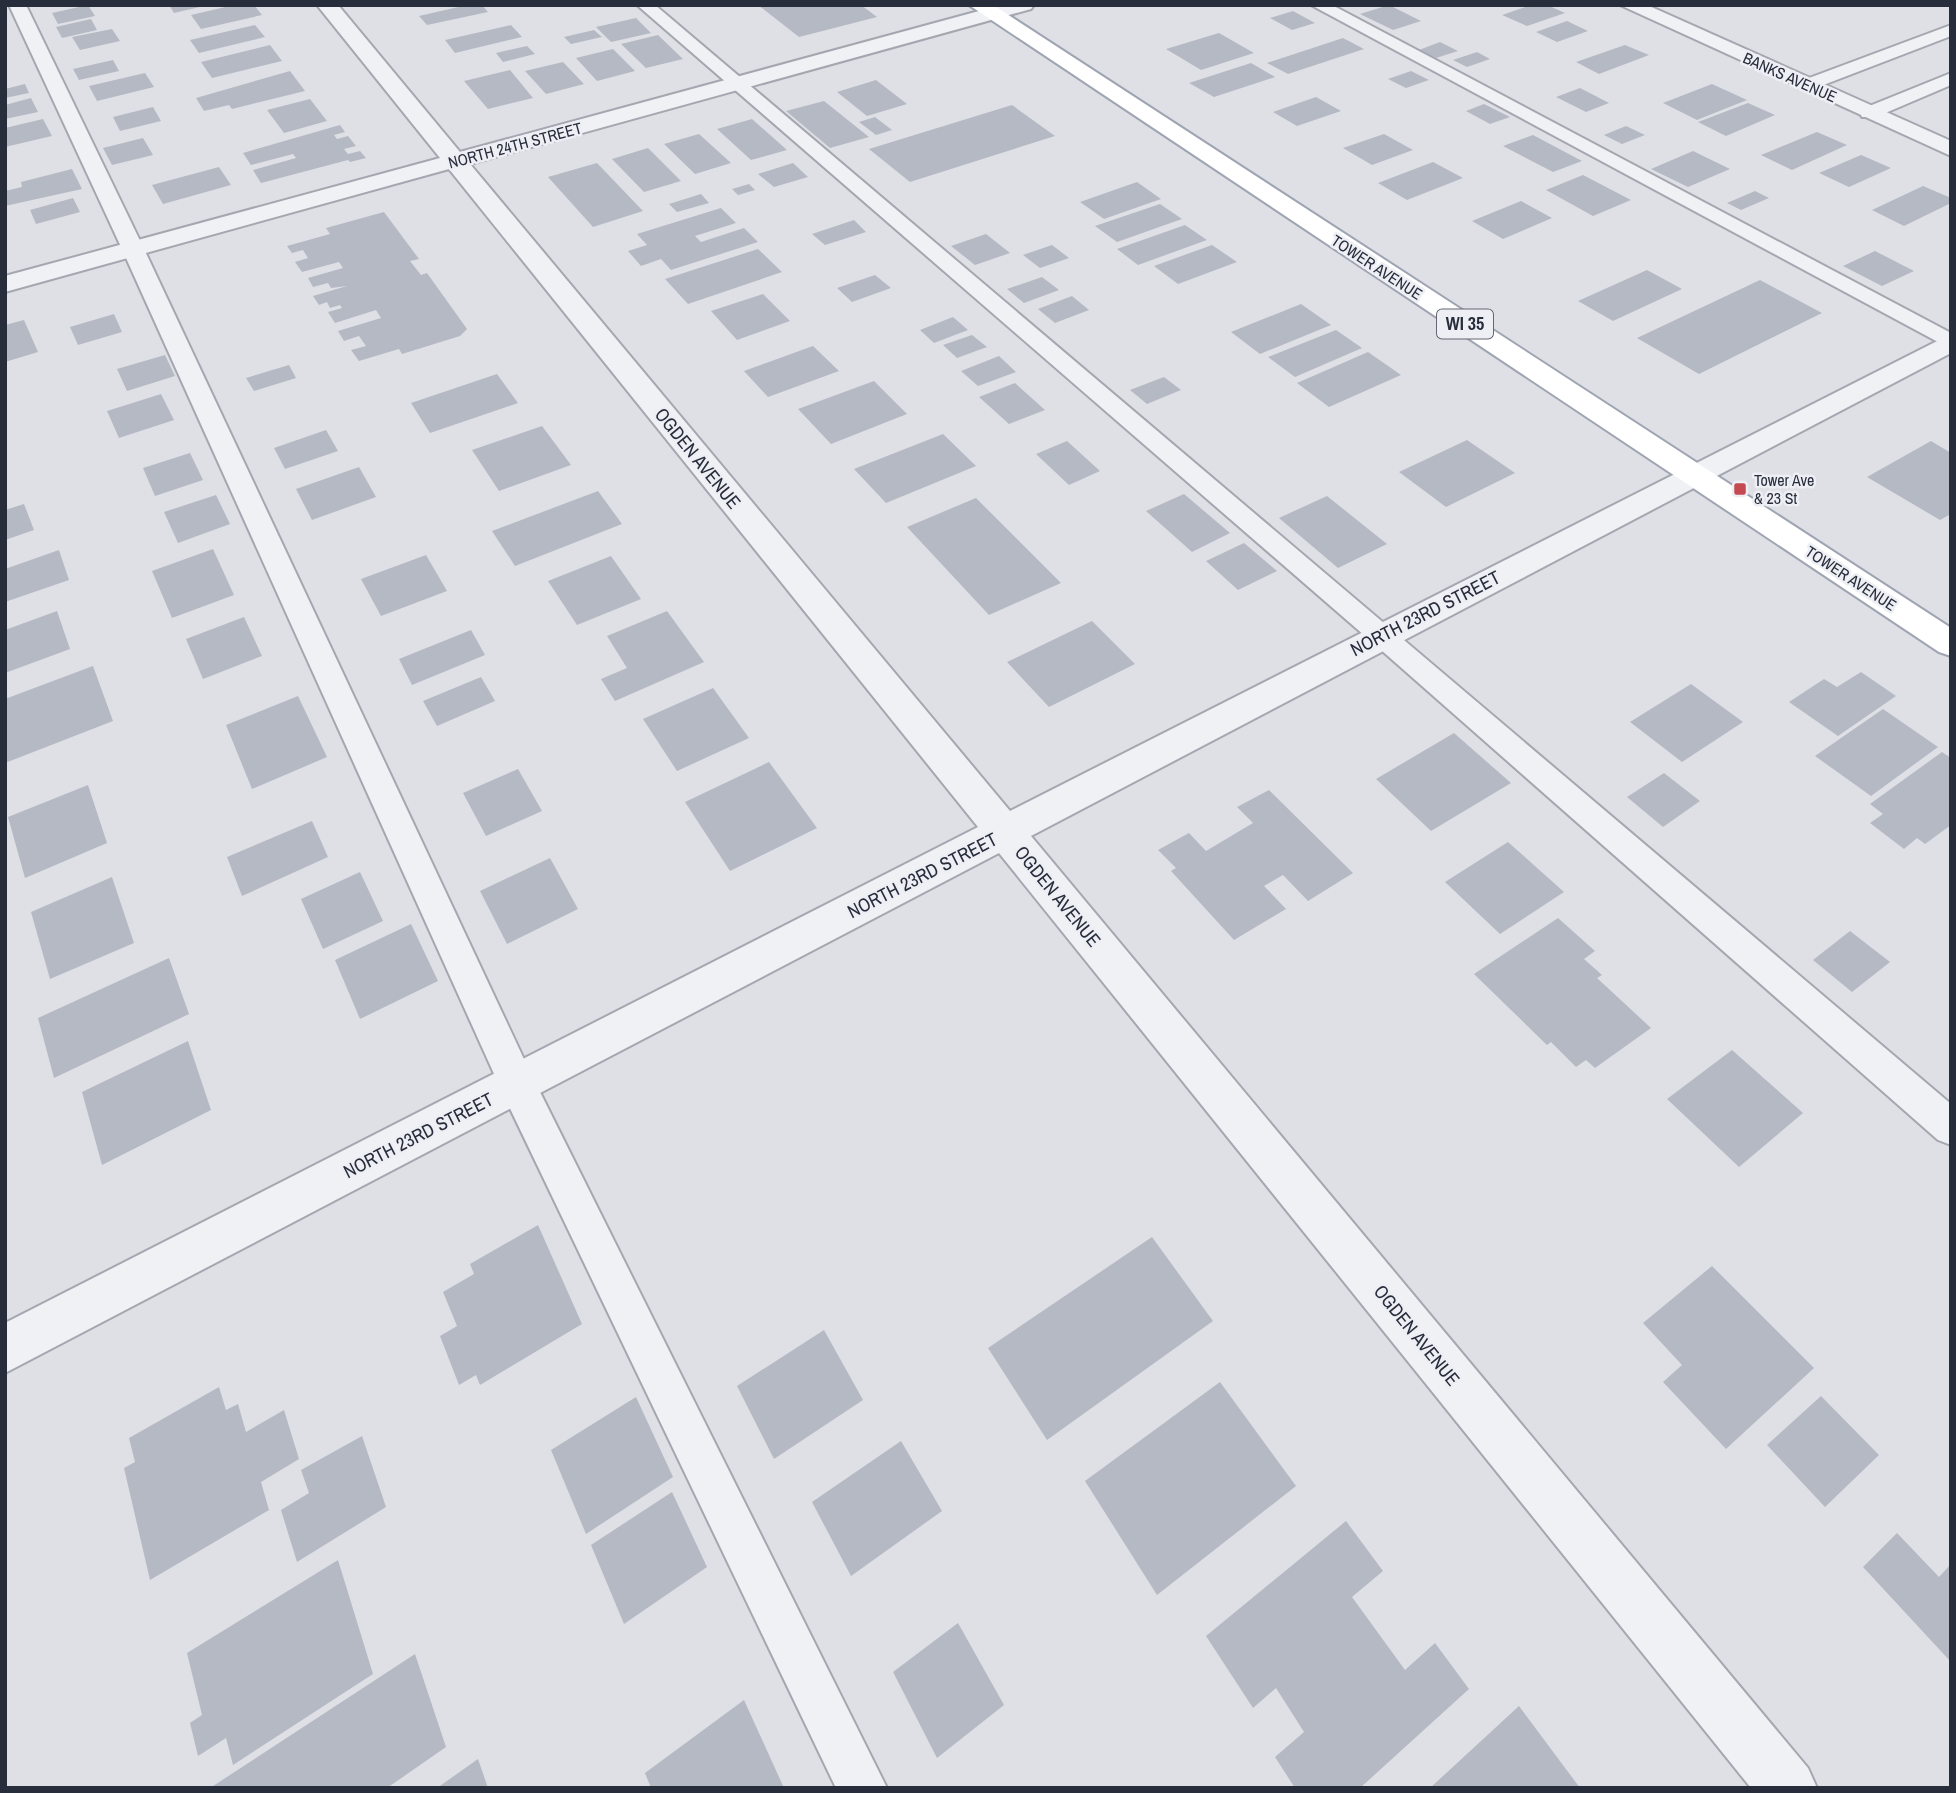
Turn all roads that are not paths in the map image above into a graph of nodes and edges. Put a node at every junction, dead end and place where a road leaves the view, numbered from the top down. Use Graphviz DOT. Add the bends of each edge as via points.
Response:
graph roads {
  1 [pos="17,5"];
  2 [pos="327,5"];
  3 [pos="645,5"];
  4 [pos="1024,5"];
  5 [pos="1319,5"];
  6 [pos="1630,5"];
  7 [pos="985,10"];
  8 [pos="1951,30"];
  9 [pos="1951,78"];
  10 [pos="737,84"];
  11 [pos="1807,85"];
  12 [pos="1869,113"];
  13 [pos="1951,149"];
  14 [pos="454,162"];
  15 [pos="133,248"];
  16 [pos="5,284"];
  17 [pos="1951,342"];
  18 [pos="1693,474"];
  19 [pos="1382,635"];
  20 [pos="1951,643"];
  21 [pos="1005,832"];
  22 [pos="517,1084"];
  23 [pos="1951,1128"];
  24 [pos="5,1349"];
  25 [pos="862,1788"];
  26 [pos="1788,1788"];
  1 -- 15 [label="lane"];
  2 -- 14 [label="street, OGDEN AVENUE"];
  3 -- 10 [label="lane"];
  4 -- 7 [label="street, NORTH 24TH STREET"];
  5 -- 17 [label="lane"];
  6 -- 11 [label="street, BANKS AVENUE"];
  7 -- 10 [label="street, NORTH 24TH STREET"];
  7 -- 18 [label="main road, TOWER AVENUE / WI 35"];
  8 -- 11 [label="lane"];
  9 -- 12 [label="lane"];
  10 -- 14 [label="street, NORTH 24TH STREET"];
  10 -- 19 [label="lane"];
  11 -- 12 [label="street, BANKS AVENUE"];
  12 -- 13 [label="street, BANKS AVENUE"];
  14 -- 15 [label="street, NORTH 24TH STREET"];
  14 -- 21 [label="street, OGDEN AVENUE"];
  15 -- 16 [label="street, NORTH 24TH STREET"];
  15 -- 22 [label="lane"];
  17 -- 18 [label="street, NORTH 23RD STREET"];
  18 -- 19 [label="street, NORTH 23RD STREET"];
  18 -- 20 [label="main road, TOWER AVENUE / WI 35"];
  19 -- 21 [label="street, NORTH 23RD STREET"];
  19 -- 23 [label="lane"];
  21 -- 22 [label="street, NORTH 23RD STREET"];
  21 -- 26 [label="street, OGDEN AVENUE"];
  22 -- 24 [label="street, NORTH 23RD STREET"];
  22 -- 25 [label="lane"];
}
